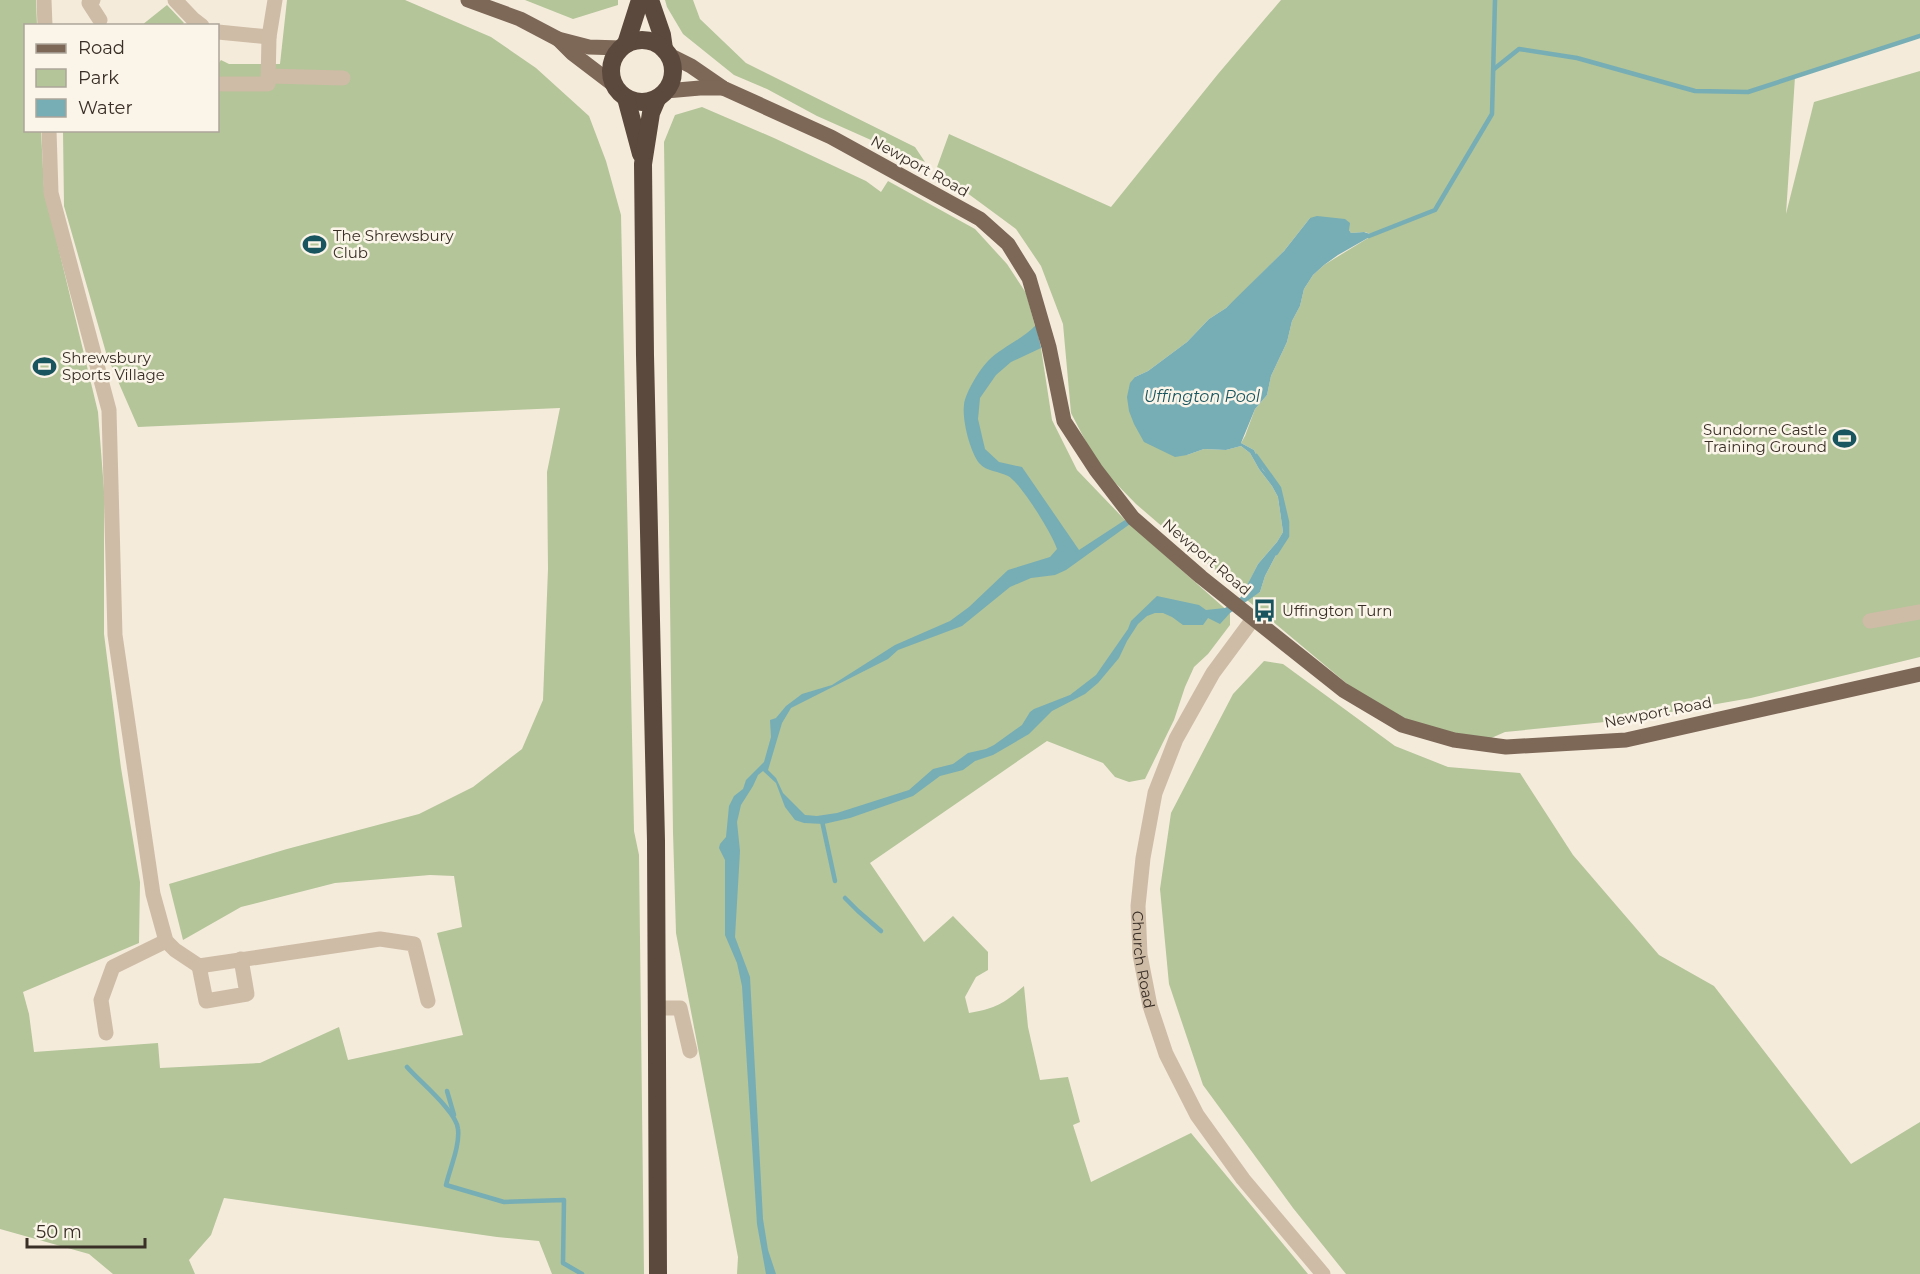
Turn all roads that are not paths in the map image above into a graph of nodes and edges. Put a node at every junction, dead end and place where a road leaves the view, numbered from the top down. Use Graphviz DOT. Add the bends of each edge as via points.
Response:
graph roads {
  1 [pos="44,0"];
  2 [pos="93,0"];
  3 [pos="174,0"];
  4 [pos="275,0"];
  5 [pos="468,0"];
  6 [pos="640,0"];
  7 [pos="650,0"];
  8 [pos="100,20"];
  9 [pos="45,24"];
  10 [pos="199,24"];
  11 [pos="219,32"];
  12 [pos="269,37"];
  13 [pos="558,39"];
  14 [pos="624,46"];
  15 [pos="667,52"];
  16 [pos="269,76"];
  17 [pos="343,78"];
  18 [pos="219,84"];
  19 [pos="723,88"];
  20 [pos="620,92"];
  21 [pos="662,95"];
  22 [pos="49,132"];
  23 [pos="643,164"];
  24 [pos="1920,612"];
  25 [pos="1250,616"];
  26 [pos="1870,621"];
  27 [pos="1920,674"];
  28 [pos="166,941"];
  29 [pos="241,959"];
  30 [pos="199,966"];
  31 [pos="428,1000"];
  32 [pos="657,1008"];
  33 [pos="106,1033"];
  34 [pos="690,1051"];
  35 [pos="658,1267"];
  36 [pos="1323,1274"];
  1 -- 9 [label="street"];
  2 -- 8 [label="street" via="89,3"];
  3 -- 10 [label="street"];
  4 -- 12 [label="street"];
  5 -- 13 [label="main road" via="520,19"];
  6 -- 14 [label="highway"];
  7 -- 15 [label="highway"];
  11 -- 12 [label="street"];
  12 -- 16 [label="street"];
  13 -- 14 [label="main road" via="590,46"];
  13 -- 20 [label="main road"];
  14 -- 15 [label="highway" via="642,40 658,44"];
  14 -- 20 [label="highway" via="616,54 611,69"];
  15 -- 19 [label="main road, Newport Road"];
  15 -- 21 [label="highway" via="674,70"];
  16 -- 17 [label="street"];
  16 -- 18 [label="street" via="268,84"];
  19 -- 21 [label="main road, Newport Road"];
  19 -- 25 [label="main road, Newport Road" via="831,137 980,219 1008,244 1029,278 1049,346 1064,421 1133,518"];
  20 -- 21 [label="highway" via="642,102"];
  20 -- 23 [label="highway"];
  21 -- 23 [label="highway" via="651,113"];
  22 -- 28 [label="street" via="51,194 109,410 115,635 153,894"];
  23 -- 32 [label="highway"];
  24 -- 26 [label="street"];
  25 -- 27 [label="main road, Newport Road" via="1343,690 1402,725 1455,740 1506,747 1626,740"];
  25 -- 36 [label="street, Church Road" via="1176,739 1155,793 1137,906 1140,955 1150,1006 1166,1054 1197,1114 1243,1179"];
  28 -- 30 [label="street"];
  28 -- 33 [label="street" via="113,967 100,1000"];
  29 -- 30 [label="street"];
  29 -- 30 [label="street" via="247,994 206,1001"];
  29 -- 31 [label="street" via="380,939 414,944"];
  32 -- 34 [label="street" via="680,1008"];
  32 -- 35 [label="highway"];
}
